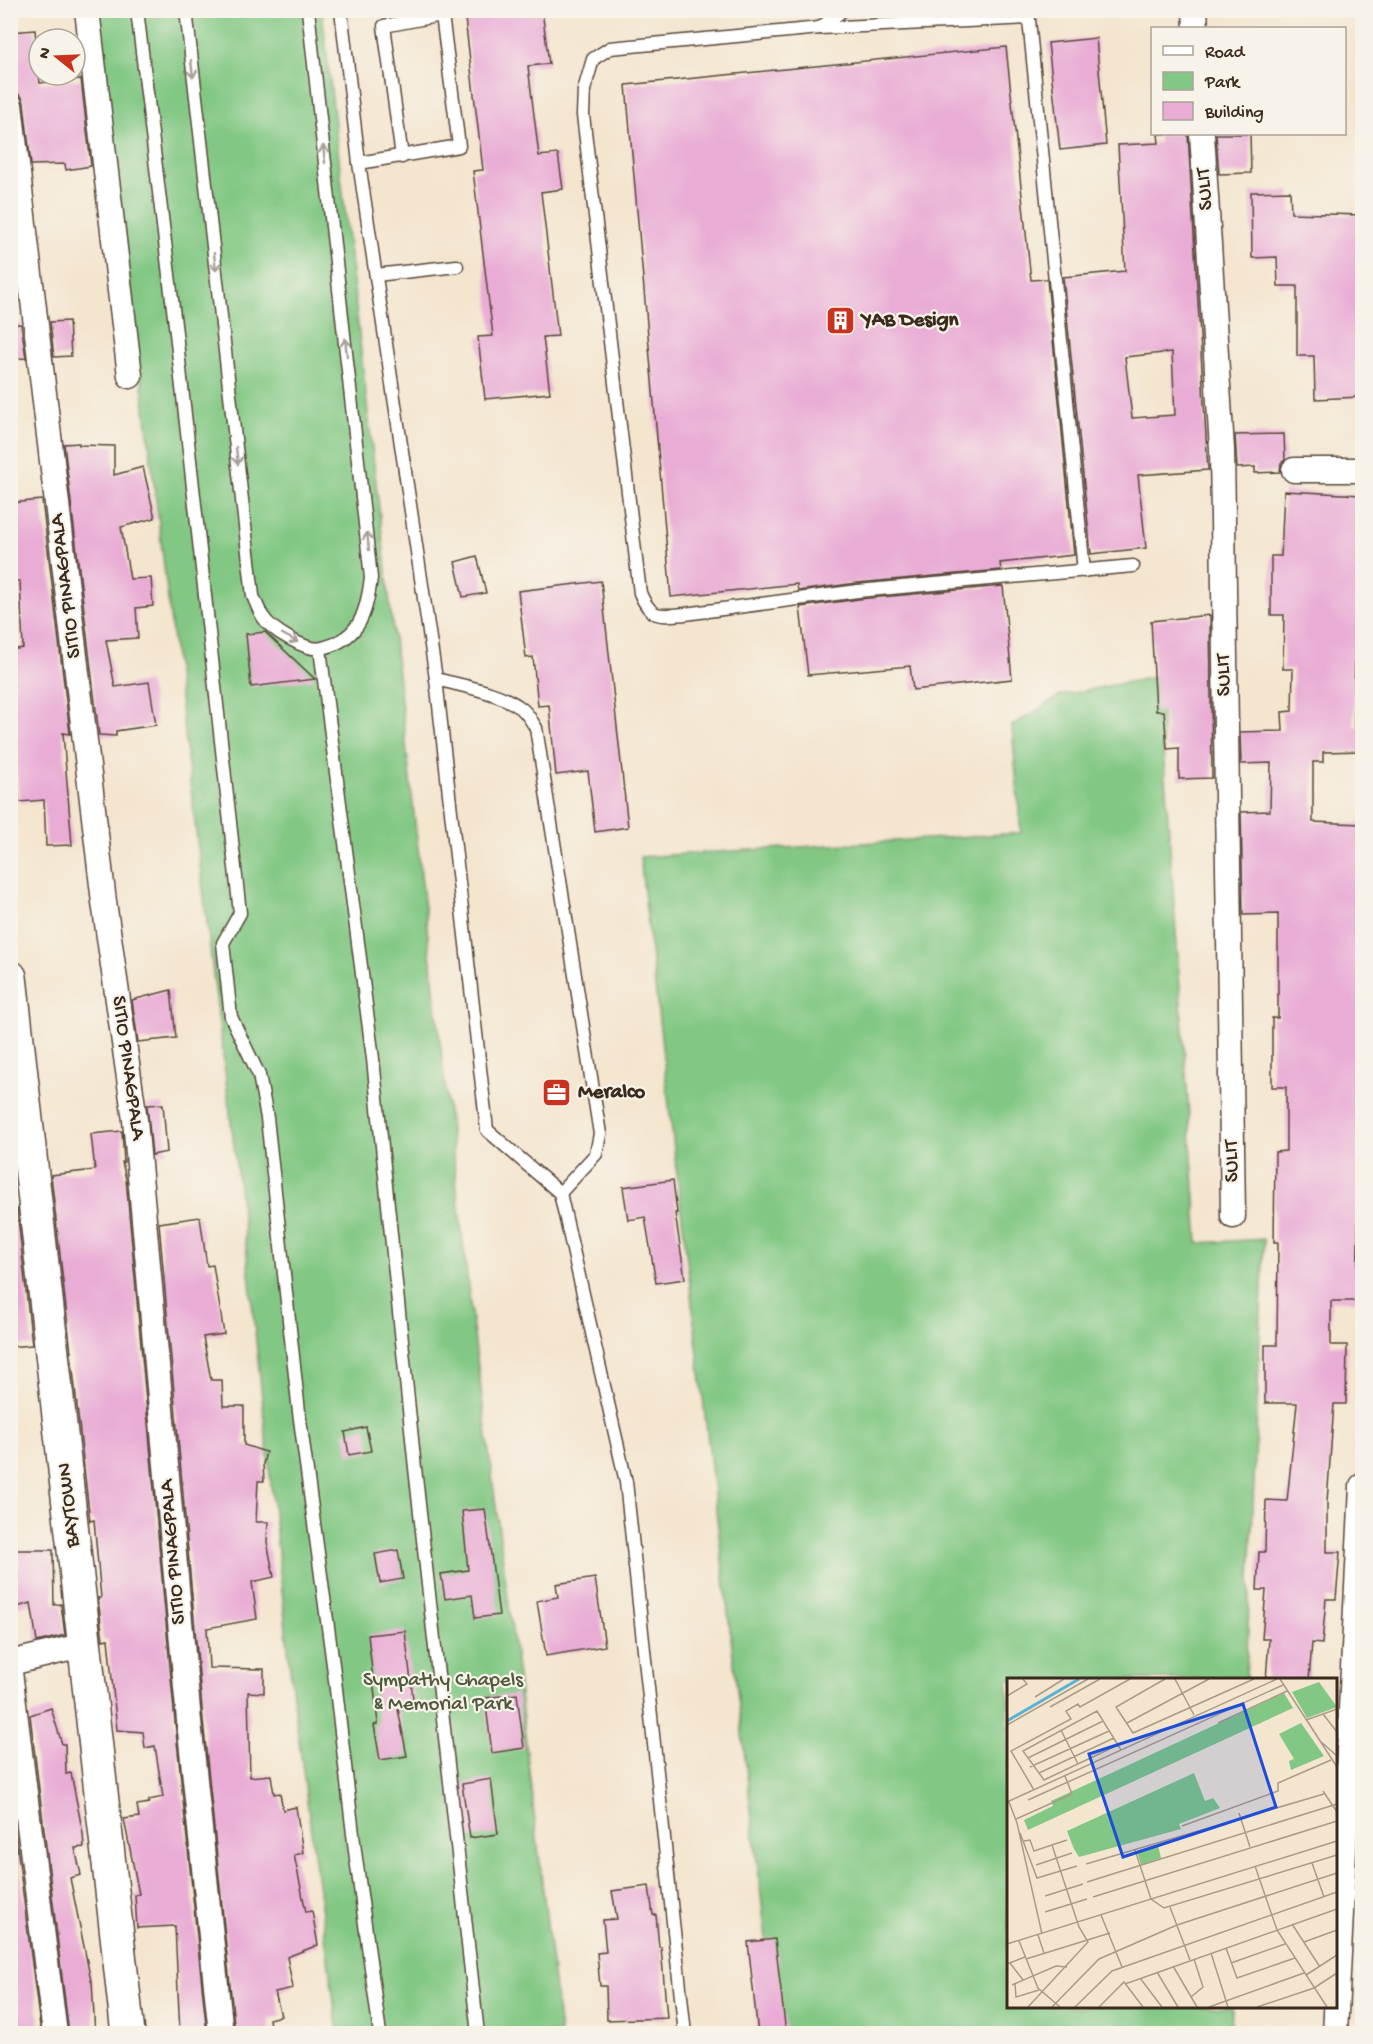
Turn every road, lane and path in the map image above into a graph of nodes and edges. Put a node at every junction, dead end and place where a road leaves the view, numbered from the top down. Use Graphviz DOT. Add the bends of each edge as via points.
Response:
graph roads {
  1 [pos="87,10"];
  2 [pos="137,10"];
  3 [pos="186,10"];
  4 [pos="308,10"];
  5 [pos="341,10"];
  6 [pos="843,10"];
  7 [pos="1194,10"];
  8 [pos="1028,14"];
  9 [pos="1196,27"];
  10 [pos="820,28"];
  11 [pos="10,105"];
  12 [pos="1202,135"];
  13 [pos="402,157"];
  14 [pos="359,163"];
  15 [pos="457,266"];
  16 [pos="376,275"];
  17 [pos="130,376"];
  18 [pos="1294,470"];
  19 [pos="1362,470"];
  20 [pos="1133,566"];
  21 [pos="1084,571"];
  22 [pos="320,649"];
  23 [pos="436,679"];
  24 [pos="10,977"];
  25 [pos="560,1193"];
  26 [pos="1233,1216"];
  27 [pos="1362,1486"];
  28 [pos="85,1645"];
  29 [pos="10,1664"];
  30 [pos="10,1671"];
  31 [pos="1353,1866"];
  32 [pos="56,2034"];
  33 [pos="128,2034"];
  34 [pos="221,2034"];
  35 [pos="380,2034"];
  36 [pos="478,2034"];
  37 [pos="685,2034"];
  38 [pos="1335,2034"];
  1 -- 17 [label="street"];
  2 -- 35 [label="lane" via="240,913 223,943 231,1017 259,1076 267,1118 299,1412"];
  3 -- 22 [label="lane, one-way" via="253,596 264,618 277,631"];
  22 -- 4 [label="lane, one-way" via="341,641 358,625 371,578"];
  5 -- 14 [label="lane"];
  6 -- 10 [label="lane"];
  7 -- 9 [label="street"];
  8 -- 10 [label="lane"];
  8 -- 21 [label="lane"];
  10 -- 21 [label="lane" via="610,48 593,59 584,90 583,115 640,593 646,608 656,615 668,616 858,591"];
  11 -- 34 [label="street, SITIO PINAGPALA" via="102,890 135,1120"];
  12 -- 26 [label="street, SULIT" via="1222,449"];
  13 -- 13 [label="lane" via="459,146 442,15 384,26"];
  13 -- 14 [label="lane"];
  14 -- 16 [label="lane"];
  15 -- 16 [label="lane"];
  16 -- 23 [label="lane"];
  18 -- 19 [label="street"];
  20 -- 21 [label="lane"];
  22 -- 36 [label="lane" via="373,1059"];
  23 -- 25 [label="lane" via="487,1130"];
  23 -- 25 [label="lane" via="512,702 524,710 536,728 600,1134 596,1154"];
  24 -- 28 [label="main road, BAYTOWN"];
  25 -- 37 [label="lane" via="626,1482"];
  27 -- 31 [label="street"];
  28 -- 29 [label="street"];
  28 -- 33 [label="main road, BAYTOWN"];
  30 -- 32 [label="street"];
  31 -- 38 [label="street"];
}
